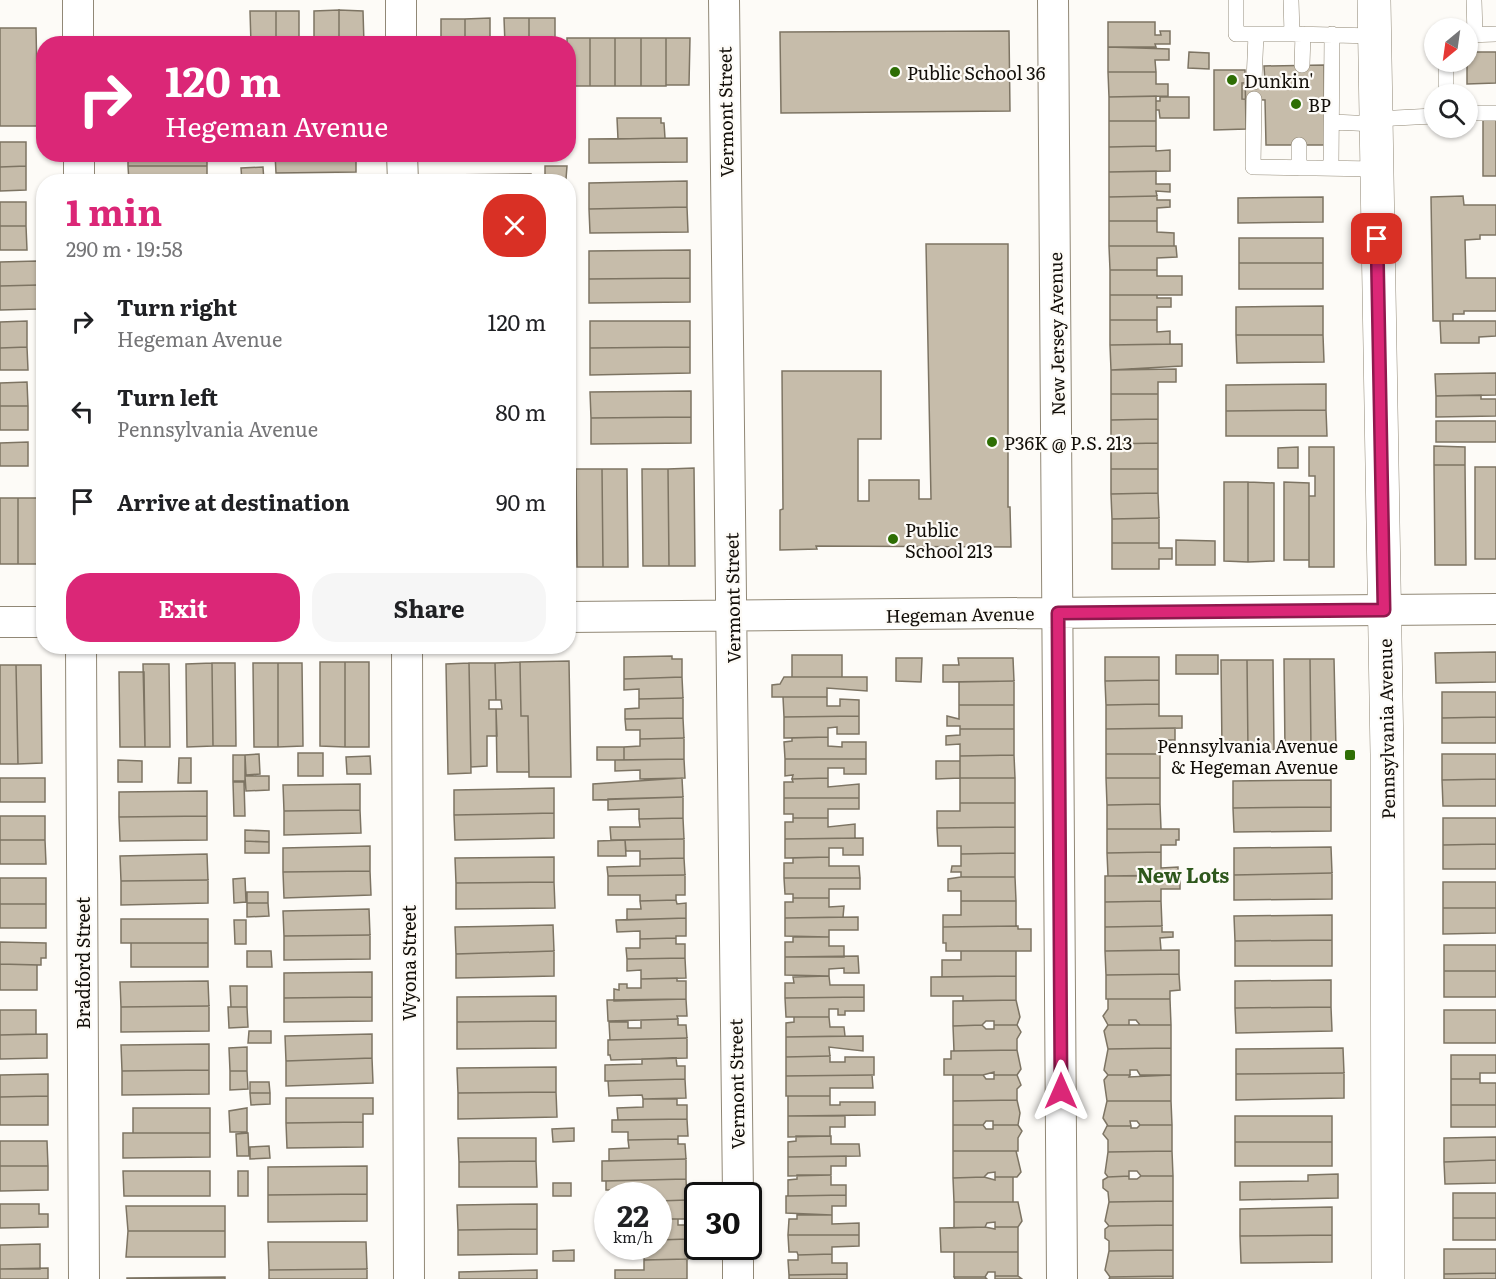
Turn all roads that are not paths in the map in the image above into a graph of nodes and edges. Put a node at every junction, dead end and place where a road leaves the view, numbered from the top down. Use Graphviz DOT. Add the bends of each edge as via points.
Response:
graph roads {
  1 [pos="78,0"];
  2 [pos="401,0"];
  3 [pos="724,0"];
  4 [pos="1053,0"];
  5 [pos="1236,0"];
  6 [pos="1291,0"];
  7 [pos="1374,0"];
  8 [pos="1474,0"];
  9 [pos="1472,18"];
  10 [pos="1256,34"];
  11 [pos="1297,34"];
  12 [pos="1332,34"];
  13 [pos="1496,34"];
  14 [pos="1478,35"];
  15 [pos="78,36"];
  16 [pos="402,36"];
  17 [pos="1374,36"];
  18 [pos="1302,65"];
  19 [pos="1254,82"];
  20 [pos="1254,99"];
  21 [pos="1478,113"];
  22 [pos="1496,113"];
  23 [pos="1424,117"];
  24 [pos="1332,122"];
  25 [pos="1376,122"];
  26 [pos="1299,145"];
  27 [pos="1299,168"];
  28 [pos="1331,168"];
  29 [pos="1376,169"];
  30 [pos="1496,609"];
  31 [pos="1384,610"];
  32 [pos="1058,613"];
  33 [pos="732,616"];
  34 [pos="576,617"];
  35 [pos="0,622"];
  36 [pos="36,622"];
  37 [pos="81,654"];
  38 [pos="407,654"];
  39 [pos="738,1182"];
  40 [pos="738,1260"];
  41 [pos="84,1279"];
  42 [pos="409,1279"];
  43 [pos="738,1279"];
  44 [pos="1062,1279"];
  45 [pos="1388,1279"];
  1 -- 15 [label="street"];
  2 -- 16 [label="street"];
  3 -- 33 [label="street, Vermont Street"];
  4 -- 32 [label="street, New Jersey Avenue"];
  5 -- 10 [label="lane" via="1236,34"];
  6 -- 11 [label="lane"];
  7 -- 17 [label="main road, Pennsylvania Avenue"];
  8 -- 9 [label="lane"];
  10 -- 11 [label="lane"];
  10 -- 19 [label="lane"];
  11 -- 12 [label="lane"];
  11 -- 18 [label="lane"];
  12 -- 17 [label="lane"];
  12 -- 24 [label="lane"];
  13 -- 14 [label="lane"];
  17 -- 25 [label="main road, Pennsylvania Avenue"];
  20 -- 27 [label="lane" via="1253,167"];
  21 -- 22 [label="lane"];
  23 -- 25 [label="lane"];
  24 -- 25 [label="lane"];
  24 -- 28 [label="lane"];
  25 -- 29 [label="main road, Pennsylvania Avenue"];
  26 -- 27 [label="lane"];
  27 -- 28 [label="lane"];
  28 -- 29 [label="lane"];
  29 -- 31 [label="main road, Pennsylvania Avenue"];
  30 -- 31 [label="street, Hegeman Avenue"];
  31 -- 32 [label="street, Hegeman Avenue"];
  31 -- 45 [label="main road, Pennsylvania Avenue"];
  32 -- 33 [label="street, Hegeman Avenue"];
  32 -- 44 [label="street, New Jersey Avenue"];
  33 -- 34 [label="street, Hegeman Avenue"];
  33 -- 39 [label="street, Vermont Street"];
  35 -- 36 [label="street"];
  37 -- 41 [label="street, Bradford Street"];
  38 -- 42 [label="street, Wyona Street"];
  40 -- 43 [label="street"];
}
